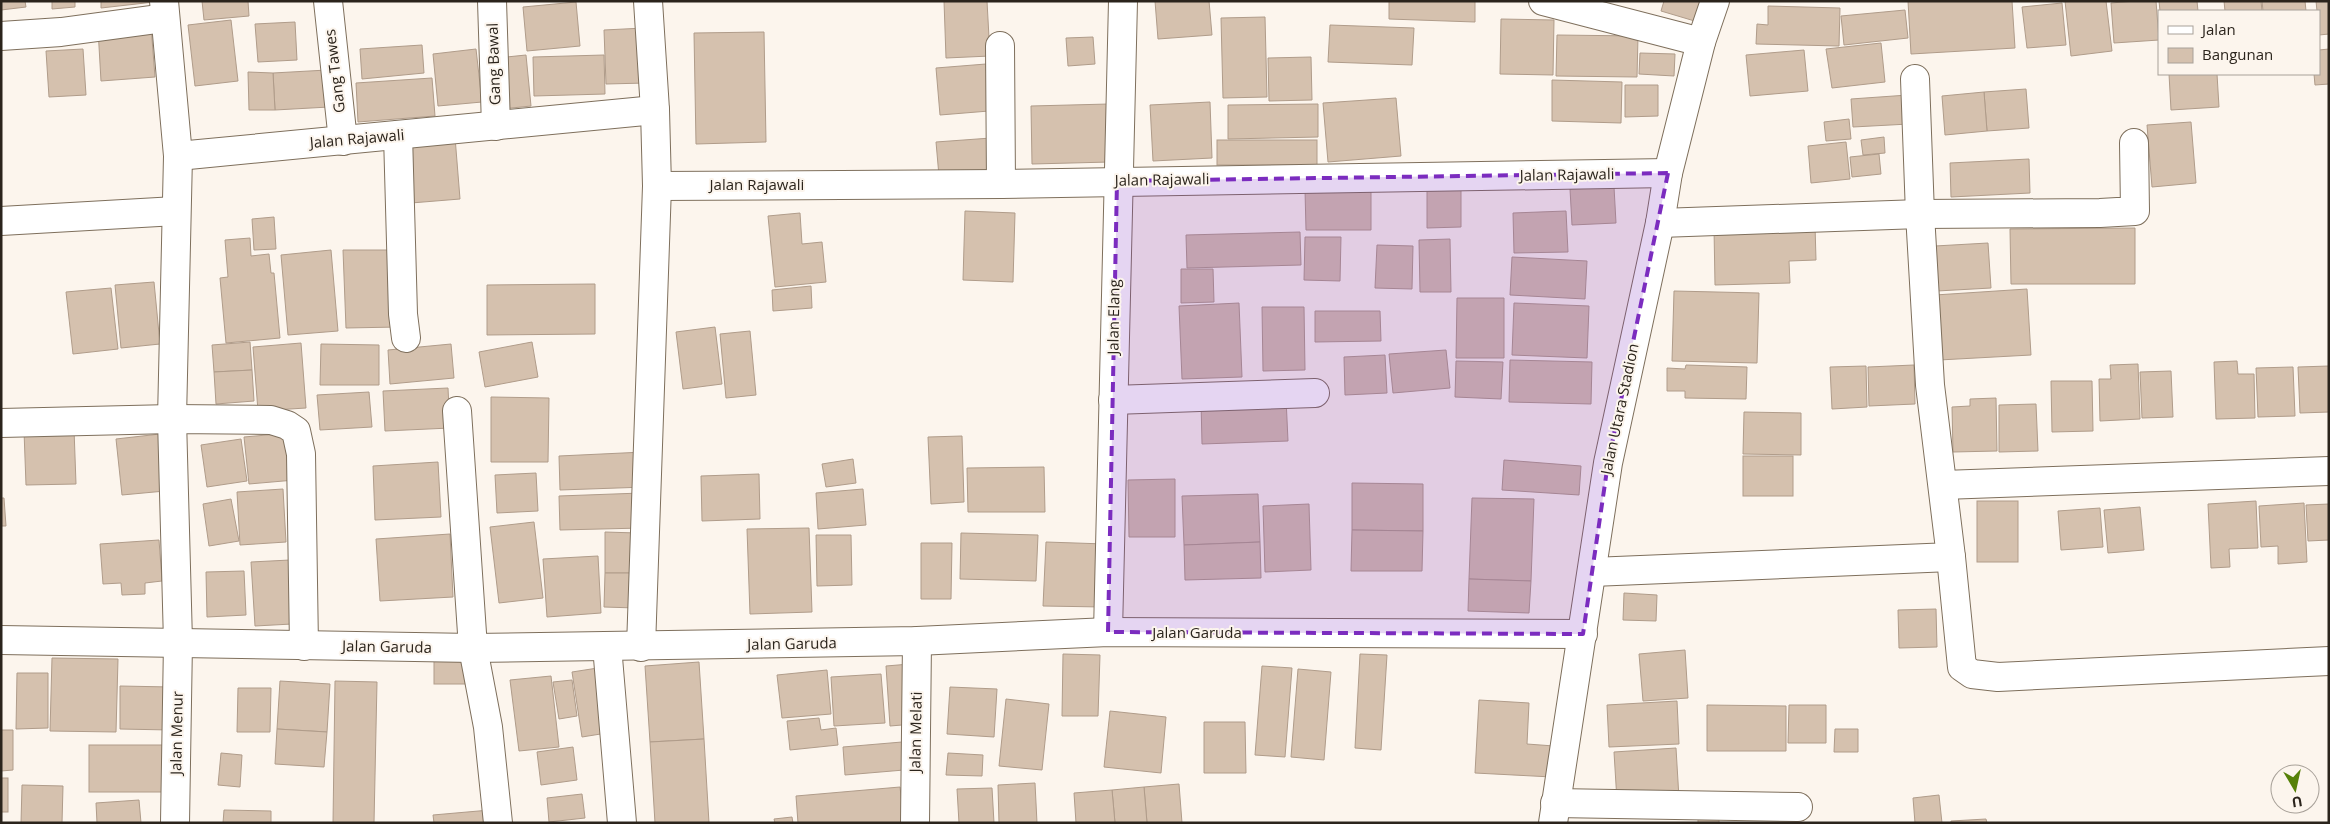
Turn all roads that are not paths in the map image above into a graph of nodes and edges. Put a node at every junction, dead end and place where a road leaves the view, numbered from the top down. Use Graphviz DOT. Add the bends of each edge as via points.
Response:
graph roads {
  1 [pos="328,1"];
  2 [pos="492,1"];
  3 [pos="648,1"];
  4 [pos="1123,1"];
  5 [pos="1544,1"];
  6 [pos="1715,1"];
  7 [pos="165,10"];
  8 [pos="1,36"];
  9 [pos="1701,42"];
  10 [pos="1000,46"];
  11 [pos="1916,79"];
  12 [pos="655,110"];
  13 [pos="496,126"];
  14 [pos="398,135"];
  15 [pos="343,141"];
  16 [pos="2134,143"];
  17 [pos="178,156"];
  18 [pos="1668,173"];
  19 [pos="1117,181"];
  20 [pos="1002,184"];
  21 [pos="657,186"];
  22 [pos="176,211"];
  23 [pos="1920,214"];
  24 [pos="1,221"];
  25 [pos="1660,223"];
  26 [pos="406,338"];
  27 [pos="1316,393"];
  28 [pos="1113,400"];
  29 [pos="457,411"];
  30 [pos="172,419"];
  31 [pos="1,423"];
  32 [pos="2329,471"];
  33 [pos="1943,485"];
  34 [pos="1951,557"];
  35 [pos="1592,572"];
  36 [pos="1108,632"];
  37 [pos="1583,634"];
  38 [pos="1,640"];
  39 [pos="917,641"];
  40 [pos="178,642"];
  41 [pos="304,646"];
  42 [pos="607,646"];
  43 [pos="641,647"];
  44 [pos="473,648"];
  45 [pos="2329,661"];
  46 [pos="1798,807"];
  47 [pos="1554,813"];
  48 [pos="175,823"];
  49 [pos="498,823"];
  50 [pos="622,823"];
  51 [pos="915,823"];
  1 -- 15 [label="street, Gang Tawes"];
  2 -- 13 [label="street, Gang Bawal"];
  3 -- 12 [label="street"];
  4 -- 19 [label="street, Jalan Elang"];
  5 -- 9 [label="street"];
  6 -- 9 [label="street, Jalan Utara Stadion"];
  7 -- 8 [label="street" via="62,32"];
  7 -- 17 [label="street, Jalan Menur"];
  9 -- 18 [label="street, Jalan Utara Stadion"];
  10 -- 20 [label="street"];
  11 -- 23 [label="street"];
  12 -- 13 [label="street, Jalan Rajawali"];
  12 -- 21 [label="street"];
  13 -- 14 [label="street, Jalan Rajawali"];
  14 -- 15 [label="street, Jalan Rajawali"];
  14 -- 26 [label="street"];
  15 -- 17 [label="street, Jalan Rajawali"];
  16 -- 23 [label="street" via="2135,211"];
  17 -- 22 [label="street, Jalan Menur"];
  18 -- 19 [label="street, Jalan Rajawali"];
  18 -- 25 [label="street, Jalan Utara Stadion"];
  19 -- 20 [label="street, Jalan Rajawali"];
  19 -- 28 [label="street, Jalan Elang"];
  20 -- 21 [label="street, Jalan Rajawali"];
  21 -- 43 [label="street"];
  22 -- 24 [label="street"];
  22 -- 30 [label="street, Jalan Menur"];
  23 -- 25 [label="street"];
  23 -- 33 [label="street" via="1930,385"];
  25 -- 35 [label="street, Jalan Utara Stadion" via="1608,463"];
  27 -- 28 [label="street"];
  28 -- 36 [label="street, Jalan Elang"];
  29 -- 44 [label="street"];
  30 -- 31 [label="street"];
  30 -- 40 [label="street, Jalan Menur"];
  30 -- 41 [label="street" via="271,420 296,431 301,454"];
  32 -- 33 [label="street"];
  33 -- 34 [label="street"];
  34 -- 35 [label="street"];
  34 -- 45 [label="street" via="1962,667 1972,674 1998,677"];
  35 -- 37 [label="street, Jalan Utara Stadion"];
  36 -- 37 [label="street, Jalan Garuda"];
  36 -- 39 [label="street, Jalan Garuda"];
  37 -- 47 [label="street, Jalan Utara Stadion"];
  38 -- 40 [label="street, Jalan Garuda"];
  39 -- 43 [label="street, Jalan Garuda"];
  39 -- 51 [label="street, Jalan Melati"];
  40 -- 41 [label="street, Jalan Garuda"];
  40 -- 48 [label="street, Jalan Menur"];
  41 -- 44 [label="street, Jalan Garuda"];
  42 -- 43 [label="street, Jalan Garuda"];
  42 -- 44 [label="street, Jalan Garuda"];
  42 -- 50 [label="street"];
  44 -- 49 [label="street" via="491,744"];
  46 -- 47 [label="street"];
}
